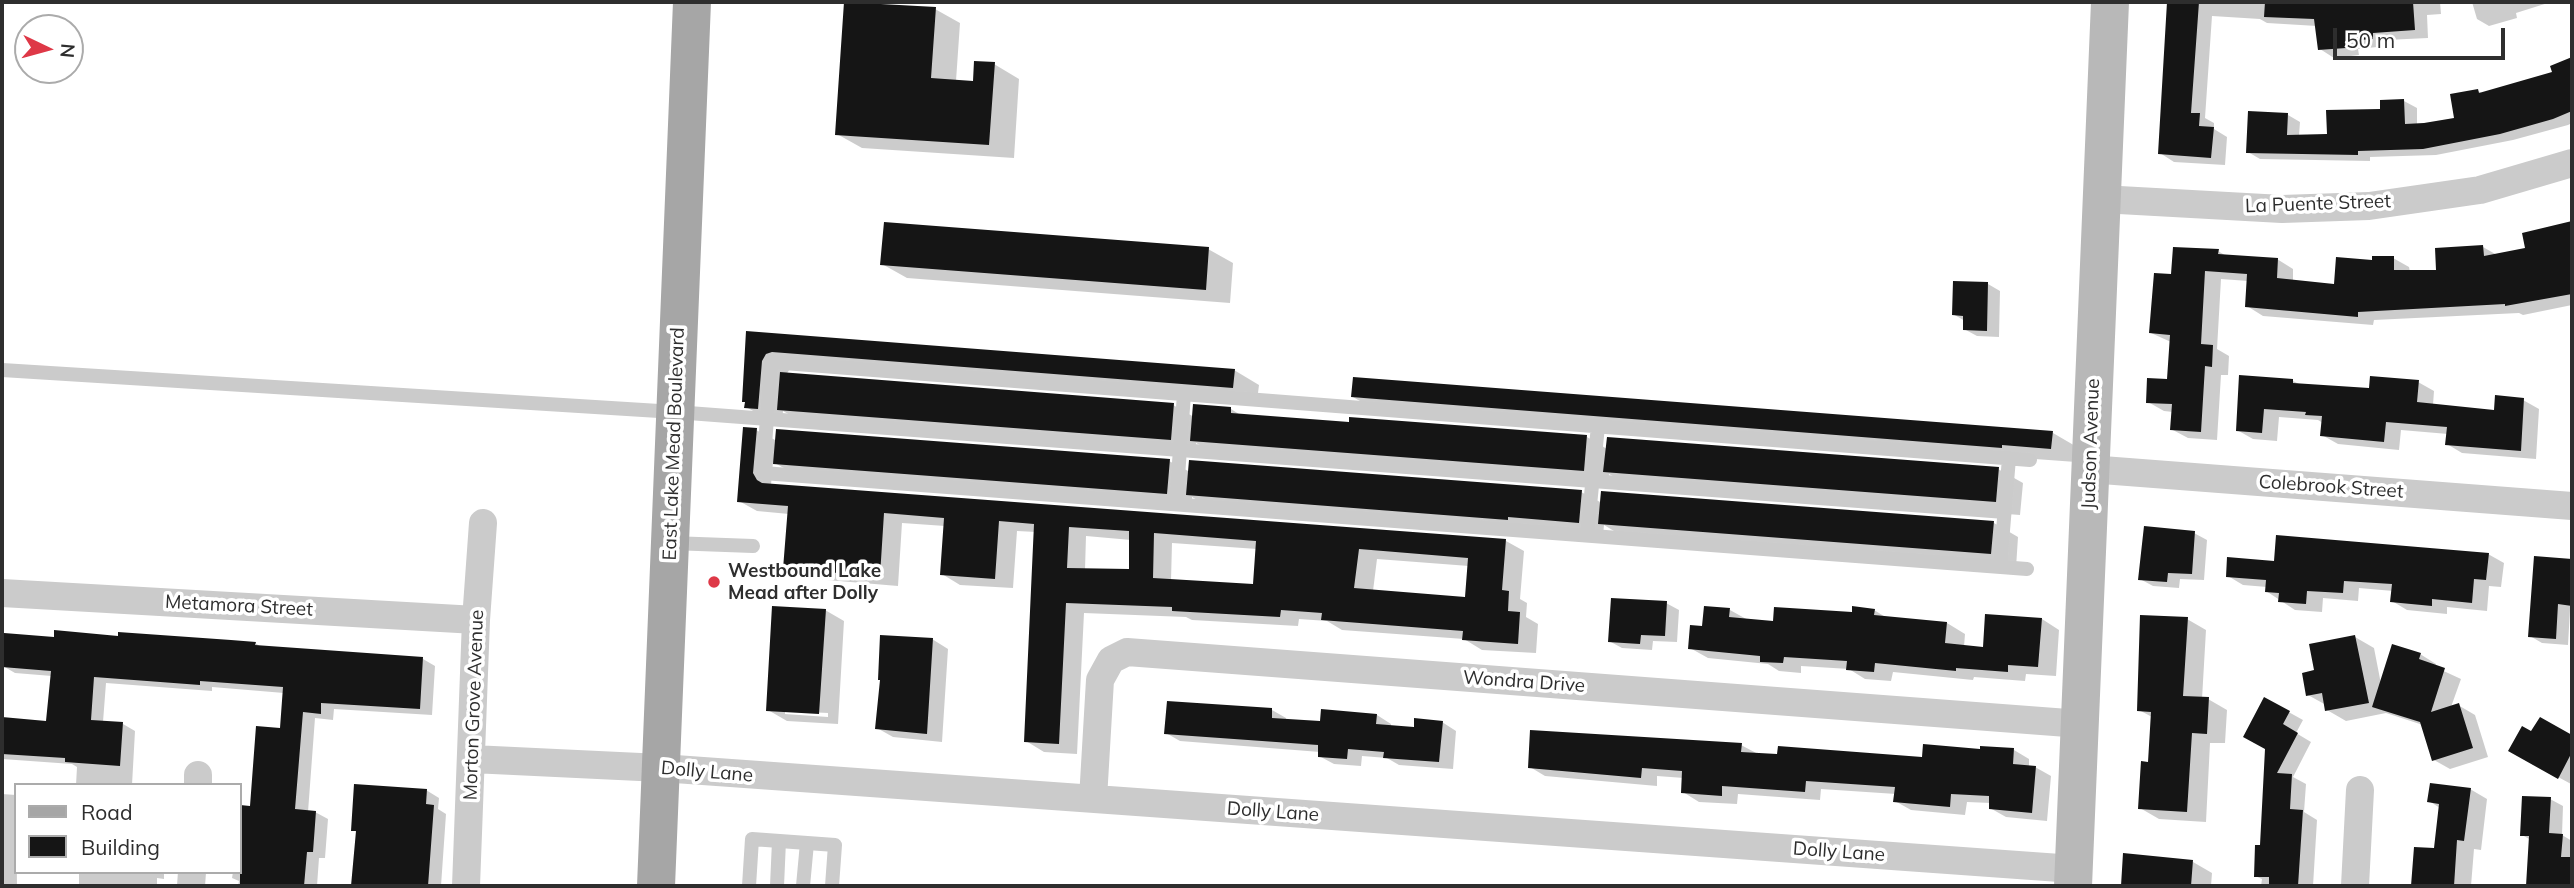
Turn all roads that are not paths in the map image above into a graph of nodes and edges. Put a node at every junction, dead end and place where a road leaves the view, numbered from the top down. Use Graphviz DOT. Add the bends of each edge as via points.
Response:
graph roads {
  1 [pos="692,2"];
  2 [pos="2110,2"];
  3 [pos="2572,163"];
  4 [pos="2101,199"];
  5 [pos="2,370"];
  6 [pos="1184,394"];
  7 [pos="675,412"];
  8 [pos="767,419"];
  9 [pos="1598,426"];
  10 [pos="1180,450"];
  11 [pos="2009,458"];
  12 [pos="2030,460"];
  13 [pos="2089,469"];
  14 [pos="1593,481"];
  15 [pos="1176,504"];
  16 [pos="2572,506"];
  17 [pos="2005,512"];
  18 [pos="483,523"];
  19 [pos="1587,535"];
  20 [pos="670,543"];
  21 [pos="753,546"];
  22 [pos="2000,567"];
  23 [pos="2027,569"];
  24 [pos="2,593"];
  25 [pos="476,620"];
  26 [pos="2081,724"];
  27 [pos="472,760"];
  28 [pos="661,768"];
  29 [pos="2360,790"];
  30 [pos="1093,799"];
  31 [pos="779,841"];
  32 [pos="807,843"];
  33 [pos="2073,878"];
  34 [pos="466,886"];
  35 [pos="656,886"];
  36 [pos="749,886"];
  37 [pos="777,886"];
  38 [pos="803,886"];
  39 [pos="832,886"];
  40 [pos="2355,886"];
  1 -- 7 [label="main road, East Lake Mead Boulevard"];
  2 -- 4 [label="street, Judson Avenue"];
  3 -- 4 [label="street, La Puente Street" via="2480,190 2369,206 2282,209"];
  4 -- 13 [label="street, Judson Avenue"];
  5 -- 7 [label="lane"];
  6 -- 8 [label="lane" via="772,362"];
  6 -- 9 [label="lane"];
  6 -- 10 [label="lane"];
  7 -- 8 [label="lane"];
  7 -- 20 [label="main road, East Lake Mead Boulevard"];
  8 -- 10 [label="lane"];
  8 -- 15 [label="lane" via="762,472"];
  9 -- 11 [label="lane"];
  9 -- 14 [label="lane"];
  10 -- 14 [label="lane"];
  10 -- 15 [label="lane"];
  11 -- 12 [label="lane"];
  11 -- 17 [label="lane"];
  13 -- 16 [label="street, Colebrook Street"];
  13 -- 26 [label="street, Judson Avenue"];
  14 -- 17 [label="lane"];
  14 -- 19 [label="lane"];
  15 -- 19 [label="lane"];
  17 -- 22 [label="lane"];
  18 -- 25 [label="street, Morton Grove Avenue"];
  19 -- 22 [label="lane"];
  20 -- 21 [label="lane"];
  20 -- 28 [label="main road, East Lake Mead Boulevard"];
  22 -- 23 [label="lane"];
  24 -- 25 [label="street, Metamora Street"];
  25 -- 27 [label="street, Morton Grove Avenue"];
  26 -- 30 [label="street, Wondra Drive" via="1127,652 1111,660 1100,680"];
  26 -- 33 [label="street, Judson Avenue"];
  27 -- 28 [label="street, Dolly Lane"];
  27 -- 34 [label="street, Morton Grove Avenue"];
  28 -- 30 [label="street, Dolly Lane"];
  28 -- 35 [label="main road, East Lake Mead Boulevard"];
  29 -- 40 [label="street"];
  30 -- 33 [label="street, Dolly Lane"];
  31 -- 32 [label="lane"];
  31 -- 36 [label="lane" via="752,839"];
  31 -- 37 [label="lane"];
  32 -- 38 [label="lane"];
  32 -- 39 [label="lane" via="835,845"];
}
